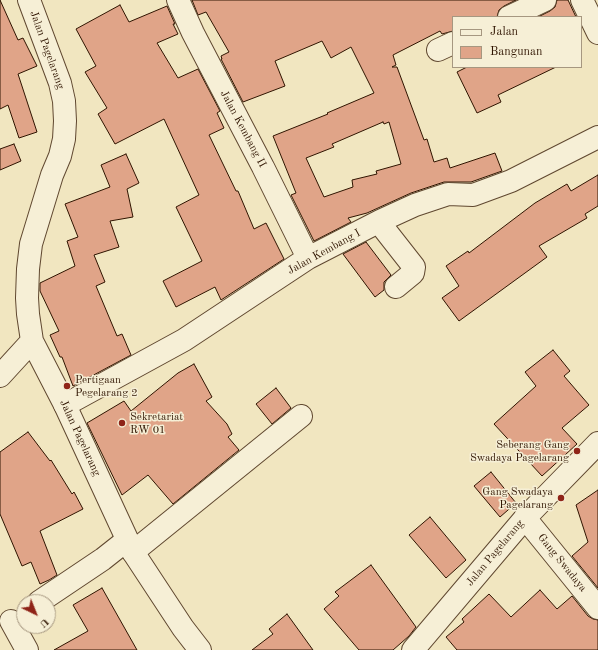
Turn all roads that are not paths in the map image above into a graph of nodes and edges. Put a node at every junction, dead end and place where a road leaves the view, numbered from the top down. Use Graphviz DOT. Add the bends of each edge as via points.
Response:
graph roads {
  1 [pos="29,0"];
  2 [pos="178,0"];
  3 [pos="545,0"];
  4 [pos="582,0"];
  5 [pos="511,16"];
  6 [pos="598,33"];
  7 [pos="598,137"];
  8 [pos="380,221"];
  9 [pos="308,258"];
  10 [pos="396,287"];
  11 [pos="32,341"];
  12 [pos="0,376"];
  13 [pos="65,405"];
  14 [pos="301,416"];
  15 [pos="598,443"];
  16 [pos="525,518"];
  17 [pos="130,546"];
  18 [pos="51,594"];
  19 [pos="598,608"];
  20 [pos="12,620"];
  21 [pos="28,650"];
  22 [pos="200,650"];
  23 [pos="413,650"];
  1 -- 11 [label="street, Jalan Pagelarang" via="60,83 66,121 60,156 31,244 27,298"];
  2 -- 9 [label="street, Jalan Kembang II" via="192,33"];
  3 -- 5 [label="street"];
  4 -- 6 [label="street"];
  7 -- 8 [label="street, Jalan Kembang I" via="511,181 473,195 448,194"];
  8 -- 9 [label="street, Jalan Kembang I"];
  8 -- 10 [label="street" via="414,267 413,273"];
  9 -- 13 [label="street, Jalan Kembang I" via="184,340"];
  11 -- 12 [label="street"];
  11 -- 13 [label="street, Jalan Pagelarang"];
  13 -- 17 [label="street, Jalan Pagelarang"];
  14 -- 17 [label="street"];
  15 -- 16 [label="street, Jalan Pagelarang"];
  16 -- 19 [label="street, Gang Swadaya"];
  16 -- 23 [label="street, Jalan Pagelarang"];
  17 -- 18 [label="street" via="103,558"];
  17 -- 22 [label="street, Jalan Pagelarang"];
  20 -- 21 [label="street"];
}
